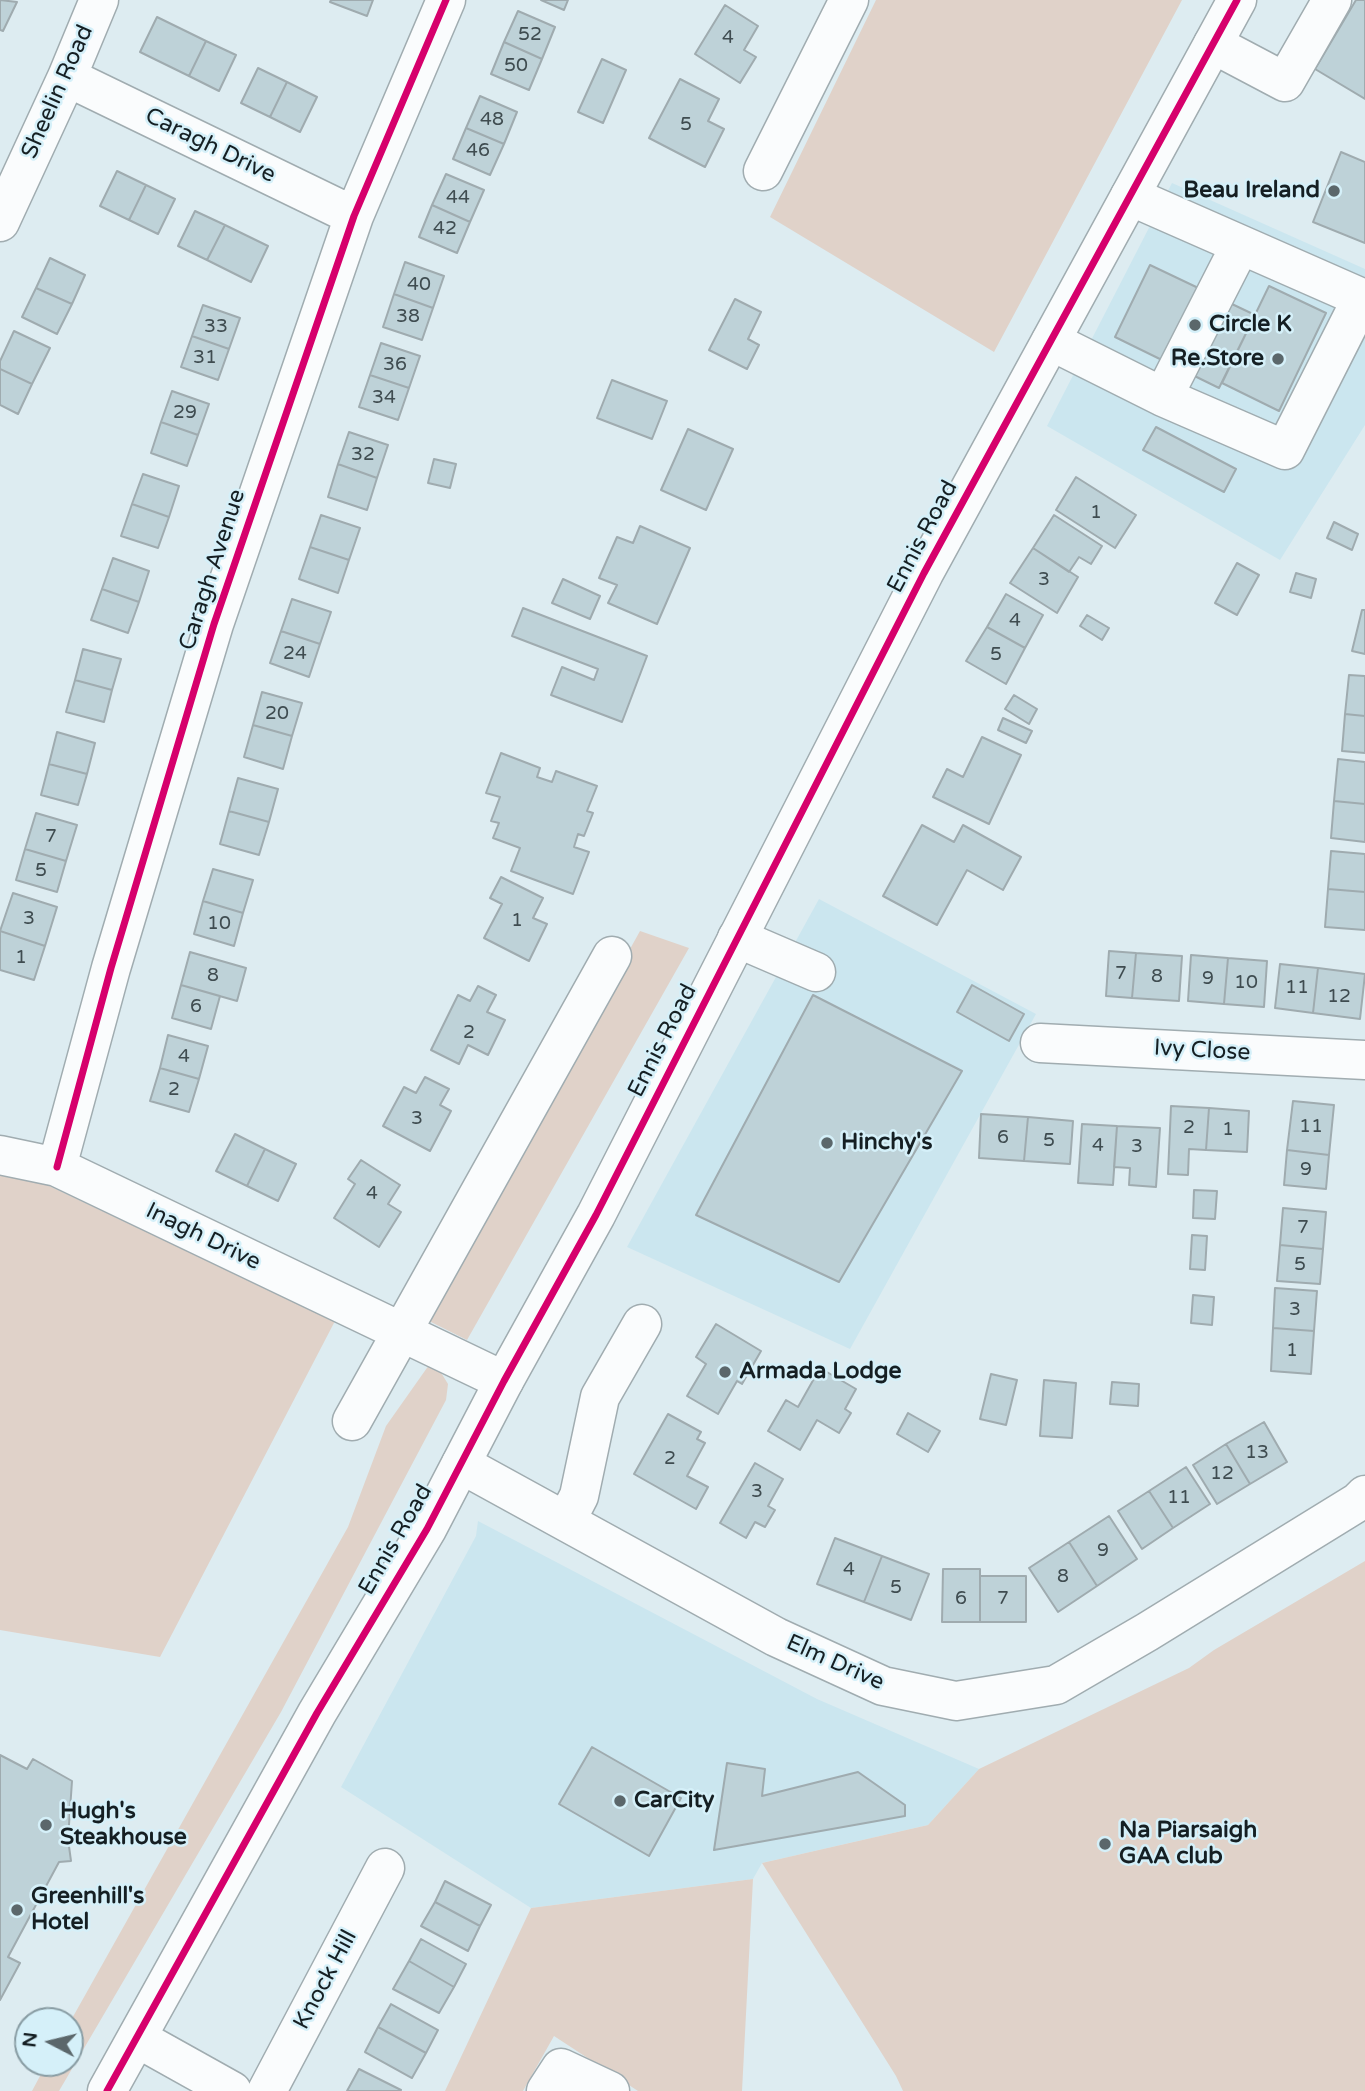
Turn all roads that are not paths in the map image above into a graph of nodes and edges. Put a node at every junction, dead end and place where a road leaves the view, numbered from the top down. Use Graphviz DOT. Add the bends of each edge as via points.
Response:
graph roads {
  1 [pos="99,0"];
  2 [pos="446,0"];
  3 [pos="849,0"];
  4 [pos="1237,0"];
  5 [pos="1332,0"];
  6 [pos="1213,44"];
  7 [pos="67,77"];
  8 [pos="763,172"];
  9 [pos="1130,196"];
  10 [pos="354,216"];
  11 [pos="0,222"];
  12 [pos="1240,246"];
  13 [pos="1051,341"];
  14 [pos="1164,397"];
  15 [pos="737,938"];
  16 [pos="612,956"];
  17 [pos="816,972"];
  18 [pos="1040,1042"];
  19 [pos="1365,1060"];
  20 [pos="0,1155"];
  21 [pos="57,1167"];
  22 [pos="642,1325"];
  23 [pos="401,1332"];
  24 [pos="504,1381"];
  25 [pos="352,1421"];
  26 [pos="461,1464"];
  27 [pos="1365,1495"];
  28 [pos="566,1521"];
  29 [pos="385,1868"];
  30 [pos="137,2038"];
  31 [pos="107,2091"];
  32 [pos="232,2091"];
  33 [pos="267,2091"];
  34 [pos="546,2091"];
  35 [pos="610,2091"];
  1 -- 7 [label="street, Sheelin Road"];
  2 -- 10 [label="street, Caragh Avenue"];
  3 -- 8 [label="street"];
  4 -- 6 [label="street, Ennis Road"];
  5 -- 6 [label="street" via="1284,82"];
  6 -- 9 [label="street, Ennis Road"];
  7 -- 10 [label="street, Caragh Drive"];
  7 -- 11 [label="street, Sheelin Road"];
  9 -- 12 [label="street"];
  9 -- 13 [label="street, Ennis Road"];
  10 -- 21 [label="street, Caragh Avenue" via="214,624"];
  12 -- 14 [label="street"];
  12 -- 14 [label="street" via="1362,298 1285,450"];
  13 -- 14 [label="street"];
  13 -- 15 [label="street, Ennis Road" via="924,573"];
  15 -- 17 [label="street"];
  15 -- 24 [label="street, Ennis Road" via="602,1203"];
  16 -- 23 [label="street"];
  18 -- 19 [label="street, Ivy Close"];
  20 -- 21 [label="street, Inagh Drive"];
  21 -- 23 [label="street, Inagh Drive"];
  22 -- 28 [label="street" via="600,1397 579,1496"];
  23 -- 24 [label="street, Inagh Drive"];
  23 -- 25 [label="street"];
  24 -- 26 [label="street, Ennis Road"];
  26 -- 28 [label="street, Elm Drive"];
  26 -- 30 [label="street, Ennis Road"];
  27 -- 28 [label="street, Elm Drive" via="1056,1685 956,1701 883,1686 776,1637"];
  29 -- 33 [label="street, Knock Hill"];
  30 -- 31 [label="street, Ennis Road"];
  30 -- 32 [label="street"];
  34 -- 35 [label="street" via="561,2068"];
}
